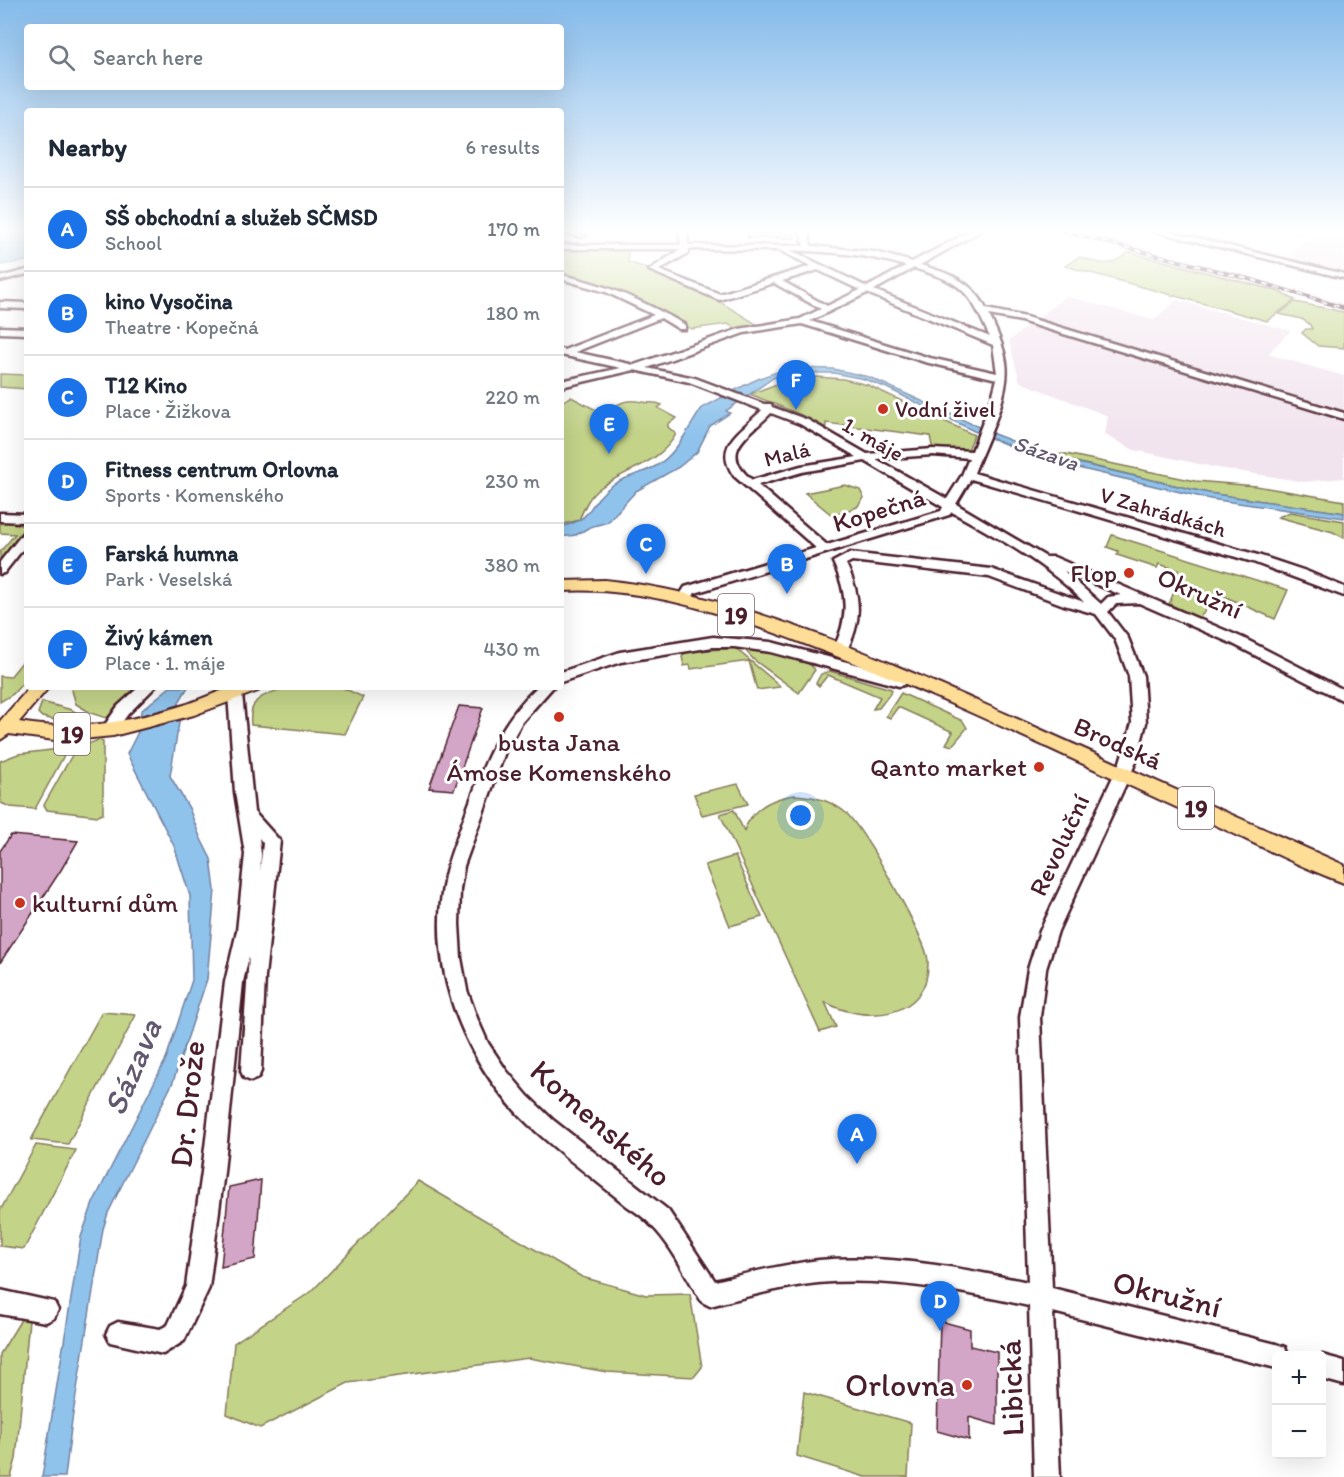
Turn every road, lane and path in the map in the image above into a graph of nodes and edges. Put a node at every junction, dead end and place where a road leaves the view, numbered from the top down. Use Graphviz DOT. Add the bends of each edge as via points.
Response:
graph roads {
  1 [pos="632,298"];
  2 [pos="807,298"];
  3 [pos="852,298"];
  4 [pos="886,298"];
  5 [pos="975,298"];
  6 [pos="0,305"];
  7 [pos="24,306"];
  8 [pos="829,310"];
  9 [pos="983,311"];
  10 [pos="662,315"];
  11 [pos="802,321"];
  12 [pos="682,327"];
  13 [pos="0,330"];
  14 [pos="24,331"];
  15 [pos="997,343"];
  16 [pos="564,353"];
  17 [pos="564,353"];
  18 [pos="637,367"];
  19 [pos="1002,377"];
  20 [pos="564,383"];
  21 [pos="764,405"];
  22 [pos="1344,416"];
  23 [pos="976,455"];
  24 [pos="866,457"];
  25 [pos="968,475"];
  26 [pos="750,484"];
  27 [pos="951,506"];
  28 [pos="0,517"];
  29 [pos="24,518"];
  30 [pos="24,540"];
  31 [pos="826,550"];
  32 [pos="1029,551"];
  33 [pos="0,570"];
  34 [pos="564,586"];
  35 [pos="1344,592"];
  36 [pos="684,598"];
  37 [pos="1142,599"];
  38 [pos="1101,611"];
  39 [pos="840,650"];
  40 [pos="564,676"];
  41 [pos="904,676"];
  42 [pos="37,690"];
  43 [pos="145,690"];
  44 [pos="542,690"];
  45 [pos="243,691"];
  46 [pos="1344,696"];
  47 [pos="2,728"];
  48 [pos="109,729"];
  49 [pos="1121,774"];
  50 [pos="249,817"];
  51 [pos="1344,874"];
  52 [pos="250,1071"];
  53 [pos="1041,1297"];
  54 [pos="0,1302"];
  55 [pos="46,1310"];
  56 [pos="118,1334"];
  57 [pos="1272,1355"];
  58 [pos="1326,1369"];
  59 [pos="1344,1373"];
  60 [pos="1047,1477"];
  1 -- 10 [label="street"];
  2 -- 8 [label="street"];
  3 -- 8 [label="street"];
  4 -- 15 [label="street"];
  5 -- 9 [label="street"];
  6 -- 7 [label="street"];
  8 -- 11 [label="street"];
  9 -- 15 [label="street"];
  9 -- 22 [label="street" via="1023,319"];
  10 -- 12 [label="street"];
  10 -- 16 [label="street"];
  11 -- 18 [label="street" via="742,331"];
  11 -- 19 [label="street" via="928,360"];
  13 -- 14 [label="street"];
  15 -- 19 [label="street"];
  17 -- 18 [label="street, 1. máje"];
  18 -- 20 [label="street"];
  18 -- 21 [label="street, 1. máje"];
  19 -- 23 [label="street"];
  21 -- 24 [label="street, 1. máje" via="804,422"];
  21 -- 26 [label="street" via="768,410 729,452 731,466"];
  23 -- 24 [label="street, Malá" via="933,452"];
  23 -- 25 [label="street"];
  24 -- 26 [label="street, Malá" via="801,469"];
  24 -- 27 [label="street, 1. máje"];
  25 -- 27 [label="street"];
  25 -- 35 [label="street, V Zahrádkách" via="1268,563"];
  26 -- 31 [label="street"];
  27 -- 31 [label="street, Kopečná" via="938,516"];
  27 -- 32 [label="street, Revoluční"];
  28 -- 29 [label="street"];
  30 -- 33 [label="street"];
  31 -- 36 [label="street, Kopečná" via="690,591"];
  32 -- 37 [label="street, Okružní"];
  32 -- 38 [label="street, Revoluční" via="1074,584"];
  34 -- 36 [label="main road, 19" via="626,588"];
  36 -- 39 [label="main road, 19"];
  37 -- 38 [label="street" via="1113,600"];
  37 -- 46 [label="street, Okružní" via="1238,641"];
  38 -- 39 [label="street" via="991,573 850,557 839,562 854,604 852,623"];
  38 -- 49 [label="street, Revoluční" via="1121,638 1136,676 1139,723"];
  39 -- 41 [label="main road, 19"];
  40 -- 41 [label="street" via="620,657 734,642 771,647 899,681"];
  41 -- 49 [label="main road, Brodská / 19"];
  42 -- 47 [label="main road, 19"];
  43 -- 48 [label="street"];
  44 -- 53 [label="street, Komenského" via="511,723 491,763 451,886 454,974 469,1028 507,1087 544,1125 661,1219 710,1294 832,1270 894,1270 958,1278"];
  45 -- 48 [label="main road, 19"];
  45 -- 50 [label="street, Dr. Drože" via="243,792"];
  47 -- 48 [label="main road, 19" via="71,734"];
  49 -- 51 [label="main road, Brodská / 19"];
  49 -- 53 [label="street, Revoluční" via="1049,931 1036,969 1030,1017"];
  50 -- 52 [label="street" via="273,841 256,976"];
  50 -- 56 [label="street, Dr. Drože" via="253,854 246,931 234,982 197,1288 176,1333 163,1342"];
  53 -- 57 [label="street, Okružní"];
  53 -- 60 [label="street, Libická"];
  54 -- 55 [label="street"];
  58 -- 59 [label="street"];
}
